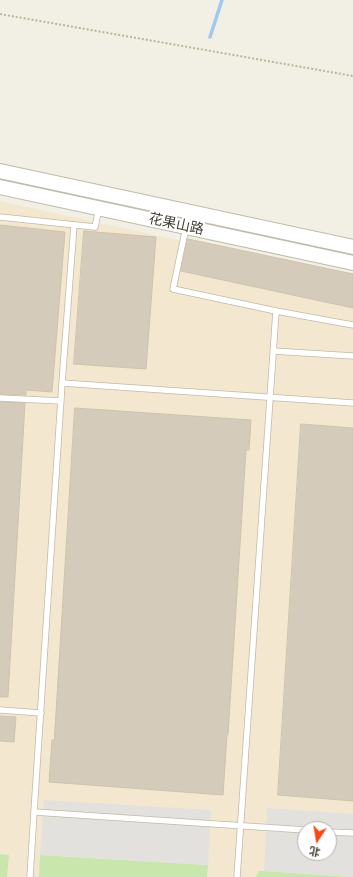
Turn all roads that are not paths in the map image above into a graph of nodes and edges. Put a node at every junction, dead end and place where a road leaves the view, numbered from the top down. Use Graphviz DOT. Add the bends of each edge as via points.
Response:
graph roads {
  1 [pos="0,171"];
  2 [pos="0,187"];
  3 [pos="102,194"];
  4 [pos="99,209"];
  5 [pos="189,213"];
  6 [pos="0,218"];
  7 [pos="74,225"];
  8 [pos="186,228"];
  9 [pos="353,247"];
  10 [pos="353,263"];
  11 [pos="276,311"];
  12 [pos="353,325"];
  13 [pos="273,351"];
  14 [pos="353,356"];
  15 [pos="62,384"];
  16 [pos="269,397"];
  17 [pos="0,398"];
  18 [pos="61,401"];
  19 [pos="353,403"];
  20 [pos="0,710"];
  21 [pos="41,713"];
  22 [pos="34,812"];
  23 [pos="240,826"];
  24 [pos="297,830"];
  25 [pos="337,832"];
  26 [pos="353,833"];
  27 [pos="30,877"];
  28 [pos="237,877"];
  1 -- 3 [label="street, 花果山路"];
  2 -- 4 [label="street, 花果山路"];
  3 -- 4 [label="lane"];
  3 -- 5 [label="street, 花果山路"];
  4 -- 7 [label="lane" via="95,227"];
  4 -- 8 [label="street, 花果山路"];
  5 -- 8 [label="lane"];
  5 -- 9 [label="street, 花果山路"];
  6 -- 7 [label="lane"];
  7 -- 15 [label="lane"];
  8 -- 10 [label="street, 花果山路"];
  8 -- 11 [label="lane" via="173,289"];
  11 -- 12 [label="lane"];
  11 -- 13 [label="lane"];
  13 -- 14 [label="lane"];
  13 -- 16 [label="lane"];
  15 -- 16 [label="lane"];
  15 -- 18 [label="lane"];
  16 -- 19 [label="lane"];
  16 -- 23 [label="lane"];
  17 -- 18 [label="lane"];
  18 -- 21 [label="lane"];
  20 -- 21 [label="lane"];
  21 -- 22 [label="lane"];
  22 -- 23 [label="lane"];
  22 -- 27 [label="lane"];
  23 -- 24 [label="lane"];
  23 -- 28 [label="lane"];
  25 -- 26 [label="lane"];
}
